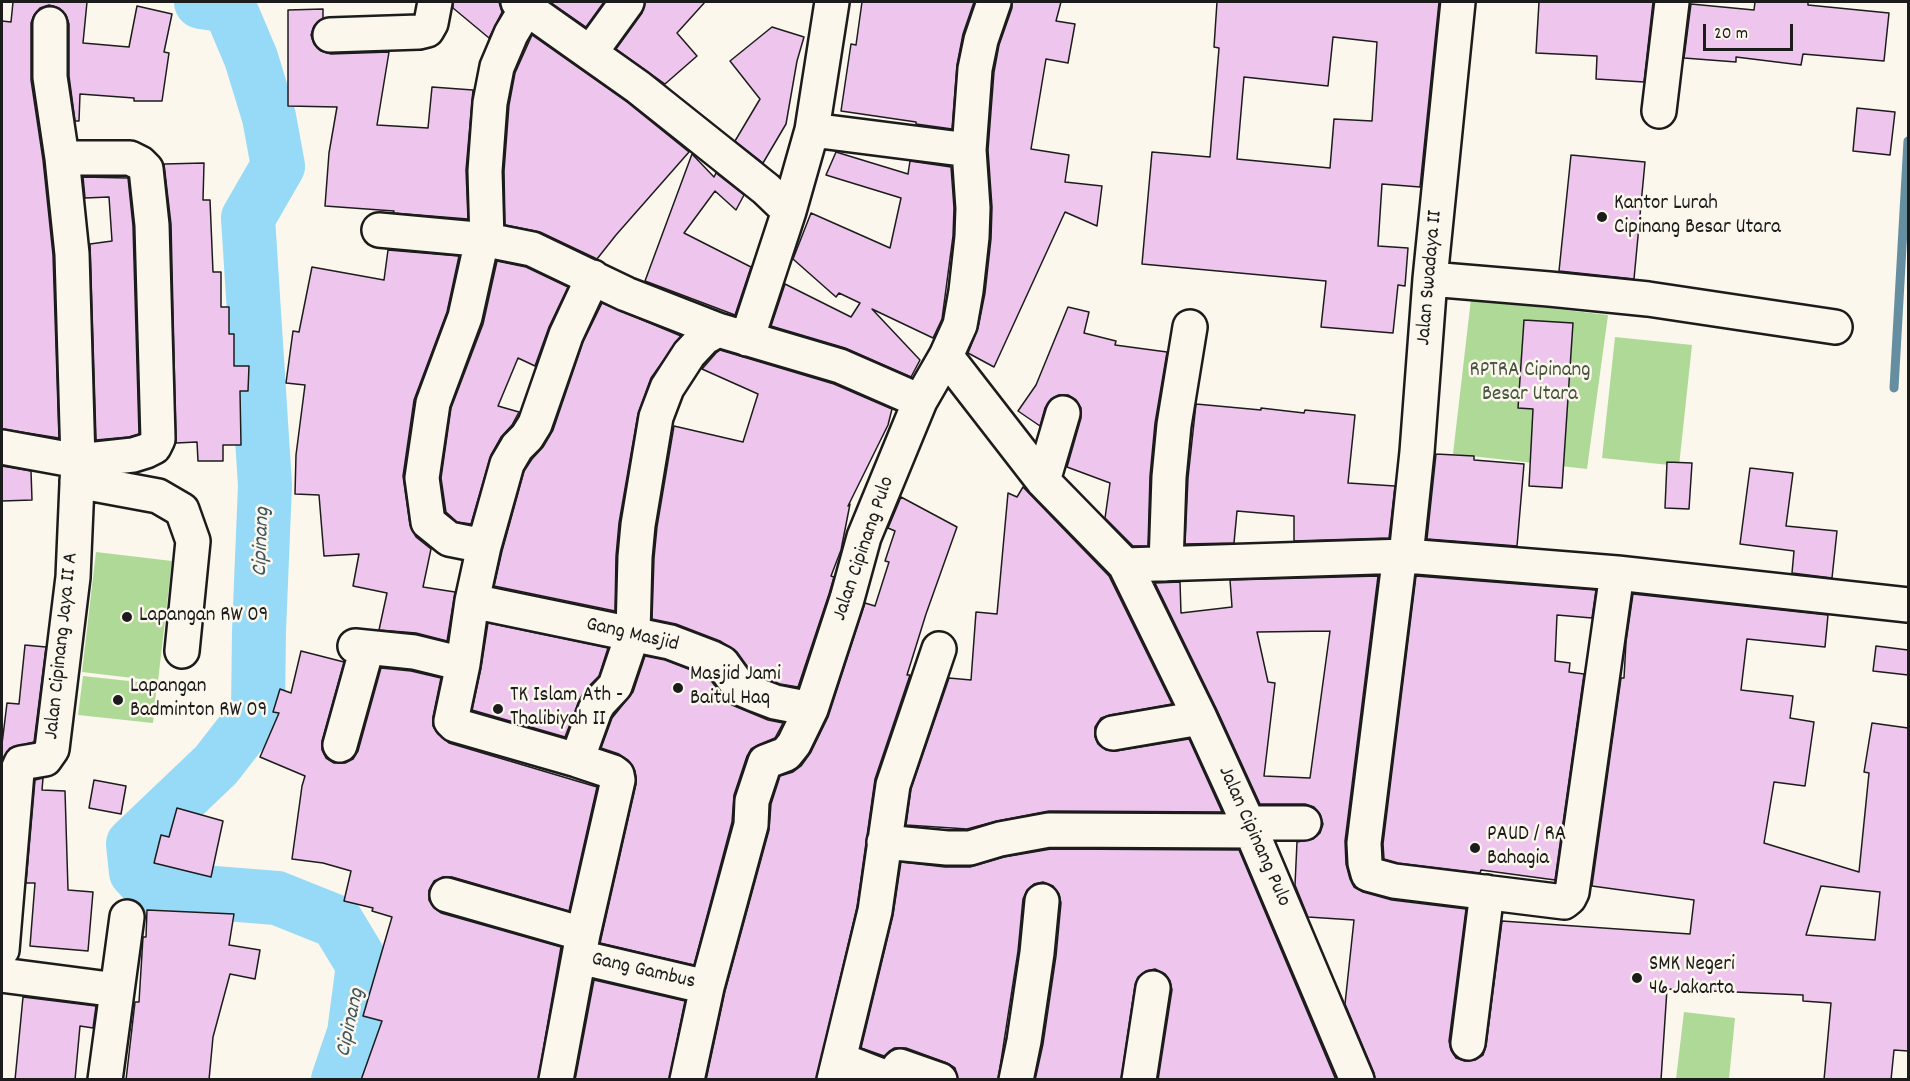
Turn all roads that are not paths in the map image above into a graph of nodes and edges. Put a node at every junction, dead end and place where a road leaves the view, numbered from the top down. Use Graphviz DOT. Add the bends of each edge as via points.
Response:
graph roads {
  1 [pos="435,2"];
  2 [pos="627,2"];
  3 [pos="832,2"];
  4 [pos="994,2"];
  5 [pos="1458,2"];
  6 [pos="1672,2"];
  7 [pos="522,4"];
  8 [pos="50,24"];
  9 [pos="330,35"];
  10 [pos="590,53"];
  11 [pos="1659,111"];
  12 [pos="812,130"];
  13 [pos="969,150"];
  14 [pos="62,158"];
  15 [pos="789,212"];
  16 [pos="379,230"];
  17 [pos="485,240"];
  18 [pos="592,277"];
  19 [pos="1430,279"];
  20 [pos="1190,327"];
  21 [pos="1835,327"];
  22 [pos="732,334"];
  23 [pos="946,356"];
  24 [pos="920,401"];
  25 [pos="1063,413"];
  26 [pos="2,447"];
  27 [pos="77,471"];
  28 [pos="1043,481"];
  29 [pos="484,546"];
  30 [pos="1406,556"];
  31 [pos="1166,564"];
  32 [pos="1125,566"];
  33 [pos="1617,573"];
  34 [pos="472,601"];
  35 [pos="1908,605"];
  36 [pos="633,633"];
  37 [pos="939,649"];
  38 [pos="182,651"];
  39 [pos="463,664"];
  40 [pos="811,709"];
  41 [pos="1200,718"];
  42 [pos="1113,733"];
  43 [pos="340,745"];
  44 [pos="577,760"];
  45 [pos="1304,823"];
  46 [pos="1250,827"];
  47 [pos="884,842"];
  48 [pos="1487,892"];
  49 [pos="447,895"];
  50 [pos="1042,901"];
  51 [pos="127,917"];
  52 [pos="581,946"];
  53 [pos="2,950"];
  54 [pos="2,975"];
  55 [pos="707,987"];
  56 [pos="1153,988"];
  57 [pos="117,990"];
  58 [pos="1468,1043"];
  59 [pos="837,1069"];
  60 [pos="105,1080"];
  61 [pos="556,1080"];
  62 [pos="687,1080"];
  63 [pos="940,1080"];
  64 [pos="1016,1080"];
  65 [pos="1139,1080"];
  66 [pos="1358,1080"];
  1 -- 9 [label="street" via="431,23 419,33"];
  2 -- 10 [label="street"];
  3 -- 12 [label="street"];
  4 -- 13 [label="street, Jalan Cipinang Pulo" via="975,69"];
  5 -- 19 [label="street, Jalan Swadaya II"];
  6 -- 11 [label="street"];
  7 -- 10 [label="street"];
  7 -- 17 [label="street" via="497,67 490,103"];
  8 -- 14 [label="street" via="50,77"];
  10 -- 15 [label="street" via="766,189"];
  12 -- 13 [label="street"];
  12 -- 15 [label="street"];
  13 -- 23 [label="street, Jalan Cipinang Pulo" via="973,208 970,262 960,325"];
  14 -- 27 [label="street" via="72,254"];
  14 -- 27 [label="street" via="130,158 140,163 146,169 152,225 158,439 146,452"];
  15 -- 22 [label="street"];
  16 -- 17 [label="street"];
  17 -- 18 [label="street" via="532,249"];
  17 -- 29 [label="street" via="465,317 433,402 422,478 428,522 449,539"];
  18 -- 22 [label="street"];
  18 -- 29 [label="street" via="566,335 535,424 507,464"];
  19 -- 21 [label="street" via="1648,299"];
  19 -- 30 [label="street, Jalan Swadaya II"];
  20 -- 31 [label="street" via="1168,477"];
  22 -- 24 [label="street" via="840,366"];
  22 -- 36 [label="street" via="704,338 689,354 667,388 656,417 638,525"];
  23 -- 24 [label="street, Jalan Cipinang Pulo"];
  23 -- 28 [label="street, Jalan Cipinang Pulo"];
  24 -- 40 [label="street, Jalan Cipinang Pulo" via="864,537"];
  25 -- 28 [label="street"];
  26 -- 27 [label="street"];
  27 -- 38 [label="street" via="158,496 182,510 193,541"];
  27 -- 53 [label="street, Jalan Cipinang Jaya II A" via="73,577 52,749 45,759 21,763 17,772"];
  28 -- 32 [label="street, Jalan Cipinang Pulo"];
  29 -- 34 [label="street"];
  30 -- 31 [label="street"];
  30 -- 33 [label="street"];
  30 -- 48 [label="street, Jalan Swadaya II" via="1398,570 1364,843 1365,863 1368,874 1394,881"];
  31 -- 32 [label="street"];
  32 -- 41 [label="street, Jalan Cipinang Pulo"];
  33 -- 35 [label="street"];
  33 -- 48 [label="street" via="1572,892 1564,902"];
  34 -- 36 [label="street, Gang Masjid"];
  34 -- 39 [label="street"];
  36 -- 40 [label="street, Gang Masjid" via="670,642 722,663 740,688 754,694"];
  36 -- 44 [label="street" via="615,686 595,710"];
  37 -- 47 [label="street" via="893,785"];
  39 -- 43 [label="street" via="414,652 361,647"];
  39 -- 44 [label="street" via="452,723"];
  40 -- 55 [label="street, Jalan Cipinang Pulo" via="786,754 765,762"];
  41 -- 42 [label="street"];
  41 -- 46 [label="street, Jalan Cipinang Pulo"];
  44 -- 52 [label="street" via="613,772 618,780"];
  45 -- 46 [label="street"];
  46 -- 47 [label="street" via="1049,830 970,848"];
  46 -- 66 [label="street, Jalan Cipinang Pulo"];
  47 -- 59 [label="street" via="875,911"];
  48 -- 58 [label="street"];
  49 -- 52 [label="street, Gang Gambus"];
  50 -- 64 [label="street"];
  51 -- 57 [label="street"];
  52 -- 55 [label="street, Gang Gambus"];
  52 -- 61 [label="street"];
  54 -- 57 [label="street"];
  55 -- 62 [label="street, Jalan Cipinang Pulo"];
  56 -- 65 [label="street"];
  57 -- 60 [label="street"];
  59 -- 63 [label="street" via="890,1079 900,1066"];
}
